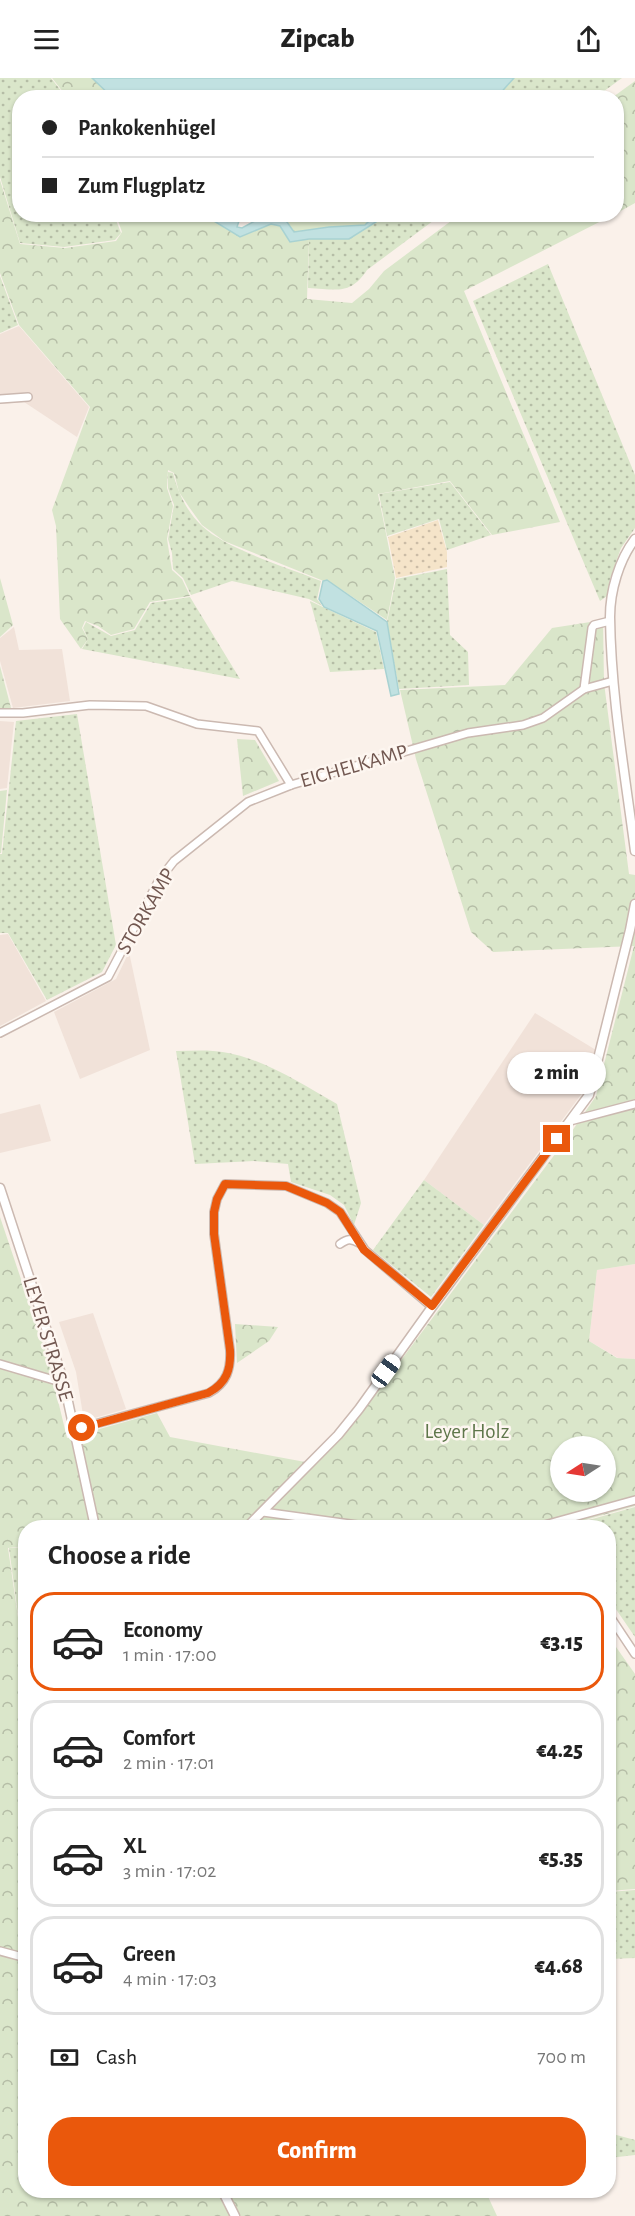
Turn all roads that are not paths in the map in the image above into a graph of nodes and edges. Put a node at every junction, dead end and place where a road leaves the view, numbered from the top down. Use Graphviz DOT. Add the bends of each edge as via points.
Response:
graph roads {
  1 [pos="28,397"];
  2 [pos="0,399"];
  3 [pos="635,539"];
  4 [pos="610,621"];
  5 [pos="613,681"];
  6 [pos="584,689"];
  7 [pos="0,713"];
  8 [pos="291,785"];
  9 [pos="635,851"];
  10 [pos="635,904"];
  11 [pos="0,1033"];
  12 [pos="635,1104"];
  13 [pos="570,1121"];
  14 [pos="0,1188"];
  15 [pos="340,1244"];
  16 [pos="360,1244"];
  17 [pos="432,1306"];
  18 [pos="0,1364"];
  19 [pos="64,1383"];
  20 [pos="73,1430"];
  21 [pos="635,1500"];
  22 [pos="263,1512"];
  23 [pos="93,1520"];
  24 [pos="254,1520"];
  25 [pos="321,1520"];
  26 [pos="569,1520"];
  27 [pos="616,1626"];
  28 [pos="635,1654"];
  29 [pos="0,1951"];
  30 [pos="18,1956"];
  31 [pos="226,2198"];
  32 [pos="235,2216"];
  1 -- 2 [label="street"];
  3 -- 4 [label="street" via="615,580"];
  4 -- 5 [label="street"];
  4 -- 6 [label="street" via="592,628"];
  5 -- 6 [label="street, EICHELKAMP"];
  5 -- 9 [label="street"];
  6 -- 8 [label="street, EICHELKAMP" via="543,718 523,725 468,733"];
  7 -- 8 [label="street, EICHELKAMP" via="90,705 146,706 197,724 258,731"];
  8 -- 11 [label="street, STORKAMP" via="248,802 174,861 159,880 108,977"];
  10 -- 13 [label="street" via="589,1095"];
  12 -- 13 [label="street"];
  13 -- 17 [label="street"];
  14 -- 19 [label="street, LEYER STRASSE"];
  15 -- 16 [label="street" via="346,1239"];
  16 -- 17 [label="street"];
  16 -- 20 [label="street" via="340,1212 316,1197 286,1186 225,1184 214,1212 230,1350 225,1380 208,1393"];
  17 -- 22 [label="street" via="338,1435"];
  18 -- 19 [label="street"];
  19 -- 20 [label="street, LEYER STRASSE"];
  20 -- 23 [label="street, LEYER STRASSE"];
  21 -- 26 [label="street"];
  22 -- 24 [label="street"];
  22 -- 25 [label="street"];
  27 -- 28 [label="street"];
  29 -- 30 [label="street"];
  31 -- 32 [label="street"];
}
